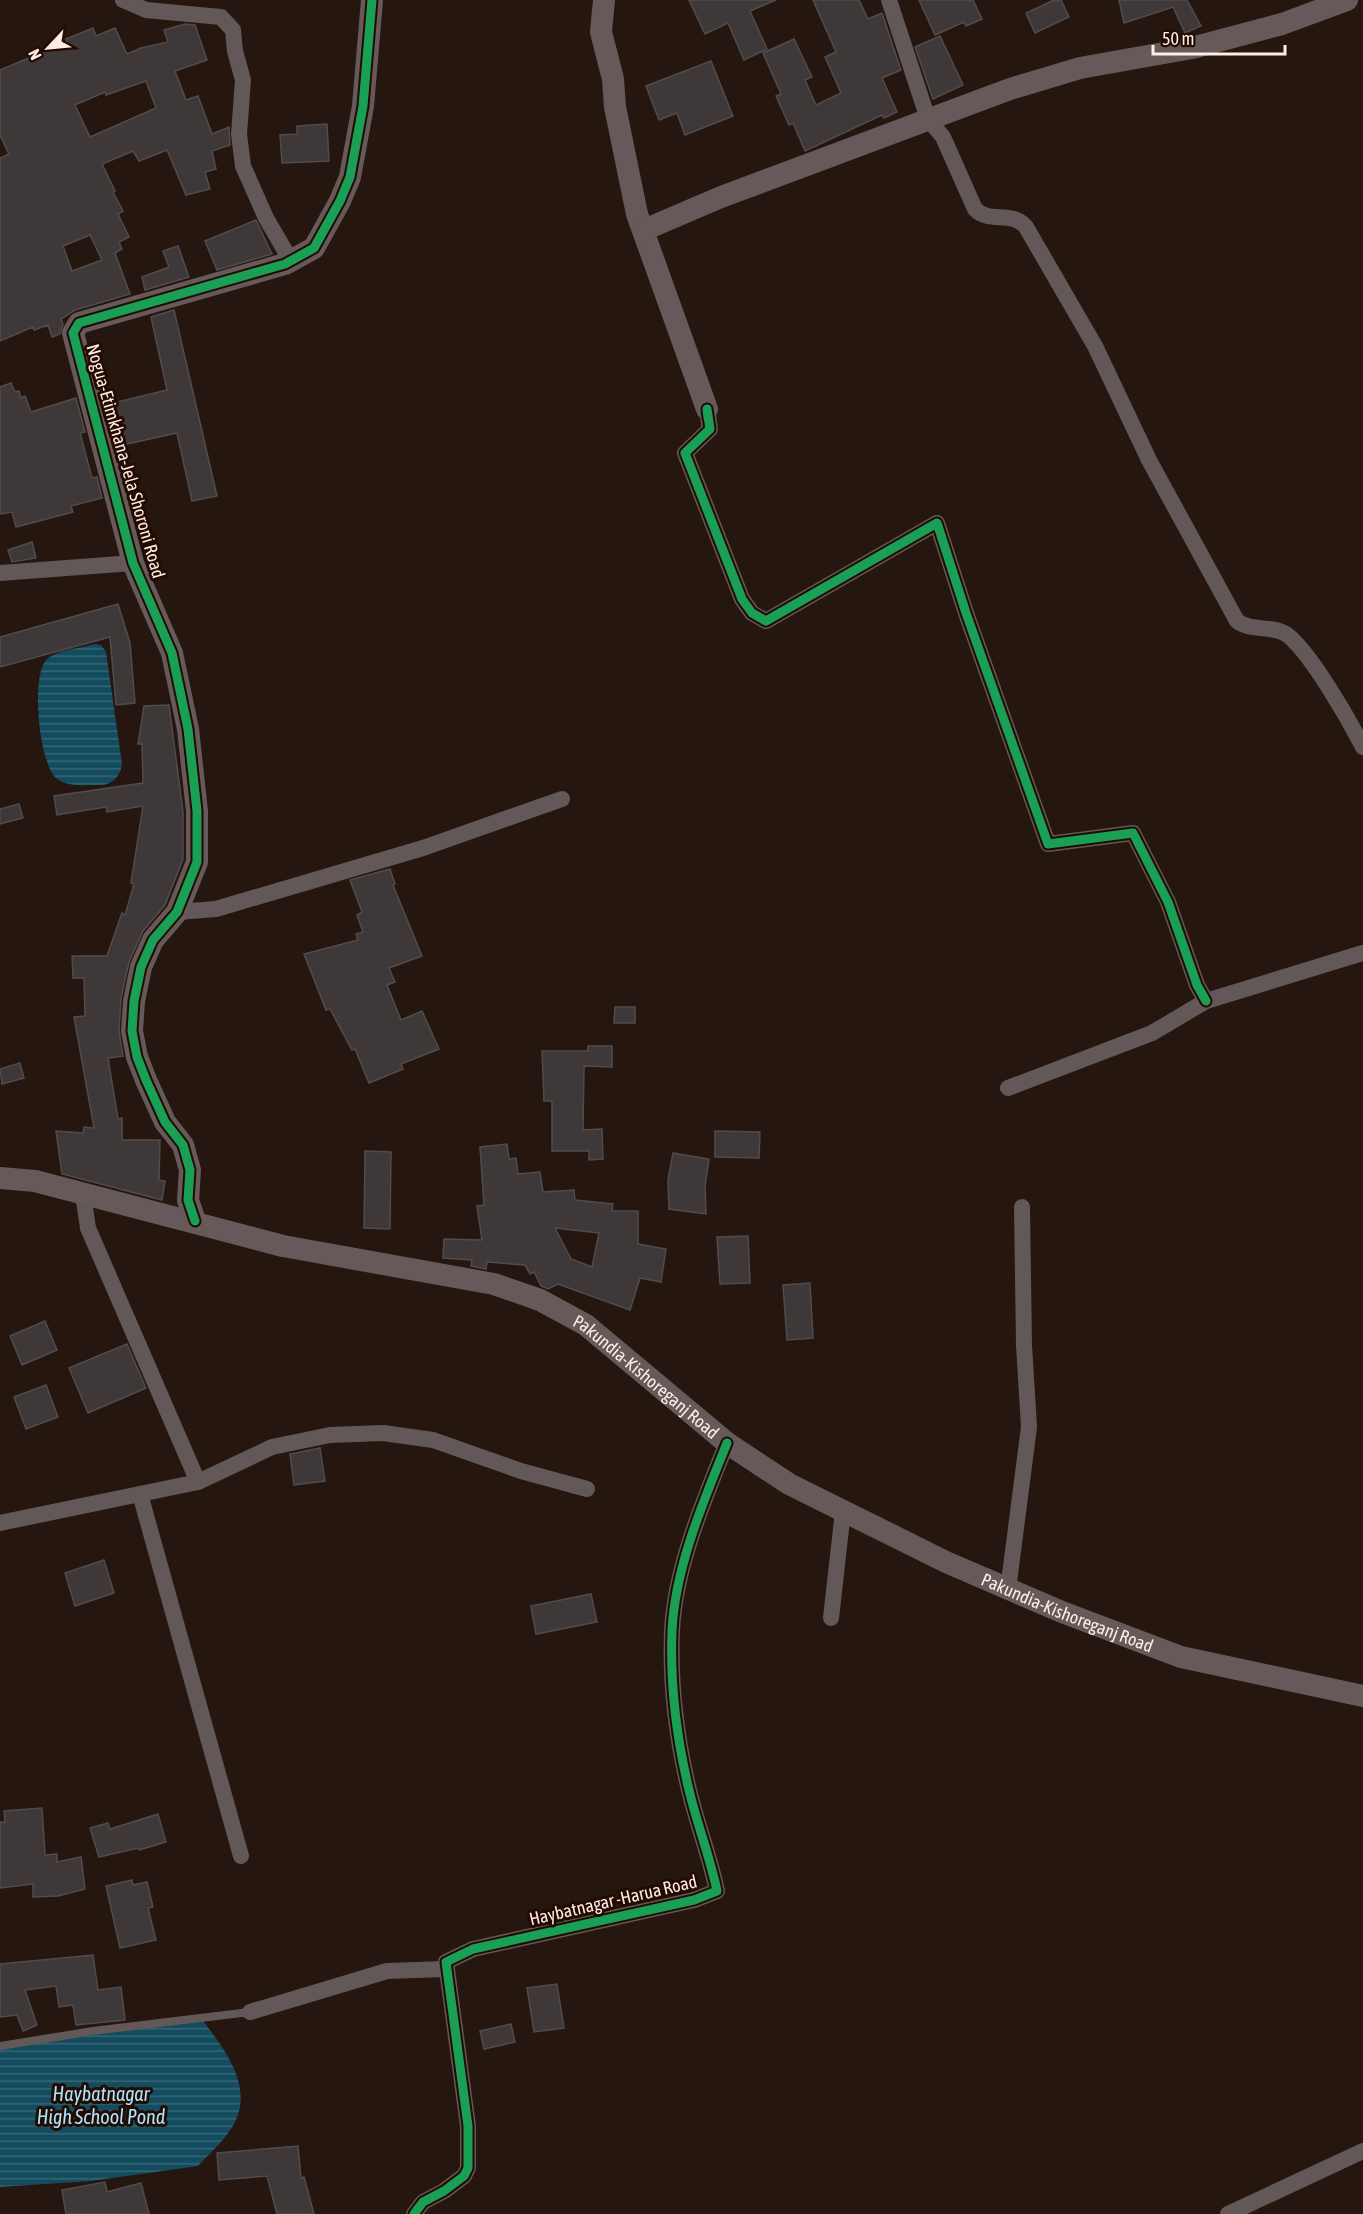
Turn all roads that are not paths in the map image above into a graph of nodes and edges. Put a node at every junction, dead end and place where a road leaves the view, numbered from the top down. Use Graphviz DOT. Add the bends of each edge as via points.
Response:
graph roads {
  1 [pos="123,0"];
  2 [pos="372,0"];
  3 [pos="604,0"];
  4 [pos="889,0"];
  5 [pos="1347,0"];
  6 [pos="928,118"];
  7 [pos="644,230"];
  8 [pos="291,261"];
  9 [pos="708,413"];
  10 [pos="133,562"];
  11 [pos="0,573"];
  12 [pos="1363,747"];
  13 [pos="562,800"];
  14 [pos="177,912"];
  15 [pos="1363,953"];
  16 [pos="1206,1001"];
  17 [pos="1008,1088"];
  18 [pos="0,1178"];
  19 [pos="84,1194"];
  20 [pos="1022,1207"];
  21 [pos="195,1221"];
  22 [pos="727,1443"];
  23 [pos="198,1482"];
  24 [pos="587,1489"];
  25 [pos="140,1494"];
  26 [pos="843,1511"];
  27 [pos="0,1523"];
  28 [pos="1008,1590"];
  29 [pos="831,1618"];
  30 [pos="1363,1696"];
  31 [pos="241,1856"];
  32 [pos="445,1969"];
  33 [pos="250,2012"];
  34 [pos="0,2046"];
  35 [pos="1363,2151"];
  36 [pos="414,2214"];
  37 [pos="1228,2214"];
  1 -- 8 [label="street" via="146,10 221,17 233,30 243,80 239,134 243,166"];
  2 -- 8 [label="street, Nogua-Etimkhana-Jela Shoroni Road" via="363,106 350,177 314,248"];
  3 -- 7 [label="street" via="601,32 637,214"];
  4 -- 6 [label="street"];
  5 -- 6 [label="street" via="1282,24 1192,48 1080,68"];
  6 -- 7 [label="street"];
  6 -- 12 [label="street" via="943,137 977,212 985,216 1011,216 1026,227 1095,346 1149,460 1237,621 1243,626 1284,633 1335,698"];
  7 -- 9 [label="street"];
  8 -- 10 [label="street, Nogua-Etimkhana-Jela Shoroni Road" via="148,301 75,327 79,359"];
  9 -- 16 [label="street" via="710,429 685,453 742,599 752,613 766,621 937,523 1048,844 1133,833 1168,902"];
  10 -- 11 [label="street"];
  10 -- 14 [label="street, Nogua-Etimkhana-Jela Shoroni Road" via="172,653 188,729 197,811 197,862"];
  13 -- 14 [label="street" via="423,848 216,909"];
  14 -- 21 [label="street, Nogua-Etimkhana-Jela Shoroni Road" via="153,940 141,967 132,1031 146,1080 165,1122 183,1145 190,1170 188,1200"];
  15 -- 16 [label="street"];
  16 -- 17 [label="street" via="1152,1033"];
  18 -- 19 [label="street, Pakundia-Kishoreganj Road" via="35,1181"];
  19 -- 21 [label="street, Pakundia-Kishoreganj Road"];
  19 -- 23 [label="street" via="88,1228"];
  20 -- 28 [label="street" via="1029,1427"];
  21 -- 22 [label="street, Pakundia-Kishoreganj Road" via="283,1246 494,1284 540,1300 586,1325"];
  22 -- 26 [label="street, Pakundia-Kishoreganj Road" via="789,1484"];
  22 -- 32 [label="street, Haybatnagar -Harua Road" via="702,1504 676,1600 672,1630 683,1756 717,1891 694,1900 473,1949 446,1962"];
  23 -- 24 [label="street" via="272,1447 330,1436 383,1433 433,1440"];
  23 -- 25 [label="street"];
  25 -- 27 [label="street"];
  25 -- 31 [label="street"];
  26 -- 28 [label="street, Pakundia-Kishoreganj Road"];
  26 -- 29 [label="street"];
  28 -- 30 [label="street, Pakundia-Kishoreganj Road" via="1181,1657"];
  32 -- 33 [label="street" via="387,1971"];
  32 -- 36 [label="street" via="468,2126 468,2168 464,2176 423,2202"];
  33 -- 34 [label="lane"];
  35 -- 37 [label="street"];
}
